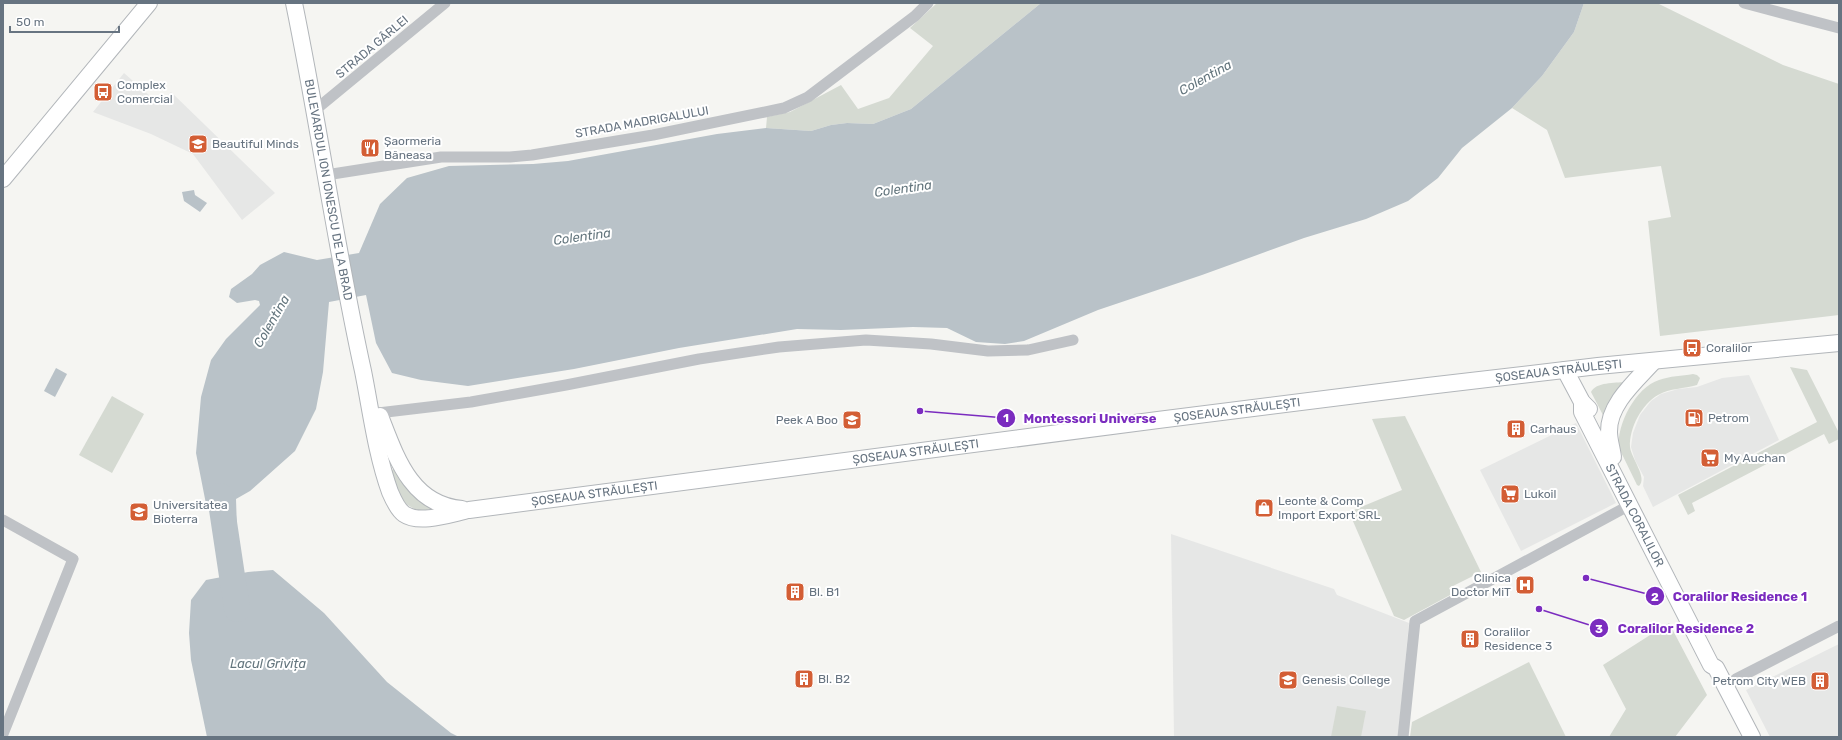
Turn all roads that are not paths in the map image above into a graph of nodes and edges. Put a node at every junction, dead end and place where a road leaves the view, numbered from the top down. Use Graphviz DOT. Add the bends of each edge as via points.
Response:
graph roads {
  1 [pos="149,3"];
  2 [pos="294,3"];
  3 [pos="446,3"];
  4 [pos="928,3"];
  5 [pos="1744,3"];
  6 [pos="1839,28"];
  7 [pos="314,111"];
  8 [pos="326,175"];
  9 [pos="3,179"];
  10 [pos="1073,340"];
  11 [pos="1839,342"];
  12 [pos="1654,360"];
  13 [pos="1565,370"];
  14 [pos="364,376"];
  15 [pos="1582,402"];
  16 [pos="378,413"];
  17 [pos="1613,457"];
  18 [pos="1630,505"];
  19 [pos="469,510"];
  20 [pos="3,520"];
  21 [pos="1839,626"];
  22 [pos="1716,668"];
  23 [pos="1726,687"];
  24 [pos="3,734"];
  25 [pos="1403,737"];
  26 [pos="1752,737"];
  1 -- 9 [label="street"];
  2 -- 7 [label="street, BULEVARDUL ION IONESCU DE LA BRAD"];
  3 -- 7 [label="street, STRADA GÂRLEI"];
  4 -- 8 [label="street, STRADA MADRIGALULUI" via="915,16 808,97 784,108 653,135 532,155 441,157"];
  5 -- 6 [label="street"];
  7 -- 8 [label="street, BULEVARDUL ION IONESCU DE LA BRAD"];
  8 -- 14 [label="street, BULEVARDUL ION IONESCU DE LA BRAD" via="352,324"];
  10 -- 16 [label="street" via="1028,350 988,351 866,340 779,347 699,359 471,402"];
  11 -- 12 [label="street, ȘOSEAUA STRĂULEȘTI"];
  12 -- 13 [label="street, ȘOSEAUA STRĂULEȘTI"];
  12 -- 17 [label="street" via="1622,397 1611,419 1609,432"];
  13 -- 15 [label="street, STRADA CORALILOR"];
  13 -- 19 [label="street, ȘOSEAUA STRĂULEȘTI"];
  14 -- 16 [label="street, BULEVARDUL ION IONESCU DE LA BRAD"];
  14 -- 19 [label="street, BULEVARDUL ION IONESCU DE LA BRAD" via="387,479 396,505 404,514 419,519"];
  15 -- 17 [label="street, STRADA CORALILOR" via="1589,409"];
  15 -- 18 [label="street, STRADA CORALILOR" via="1582,412"];
  16 -- 19 [label="street, BULEVARDUL ION IONESCU DE LA BRAD" via="403,472 417,488 441,505"];
  17 -- 22 [label="street, STRADA CORALILOR" via="1718,662"];
  18 -- 22 [label="street, STRADA CORALILOR" via="1711,666"];
  18 -- 25 [label="street" via="1415,621"];
  20 -- 24 [label="street" via="73,559"];
  21 -- 23 [label="street" via="1736,679"];
  22 -- 23 [label="street, STRADA CORALILOR"];
  23 -- 26 [label="street, STRADA CORALILOR"];
}
